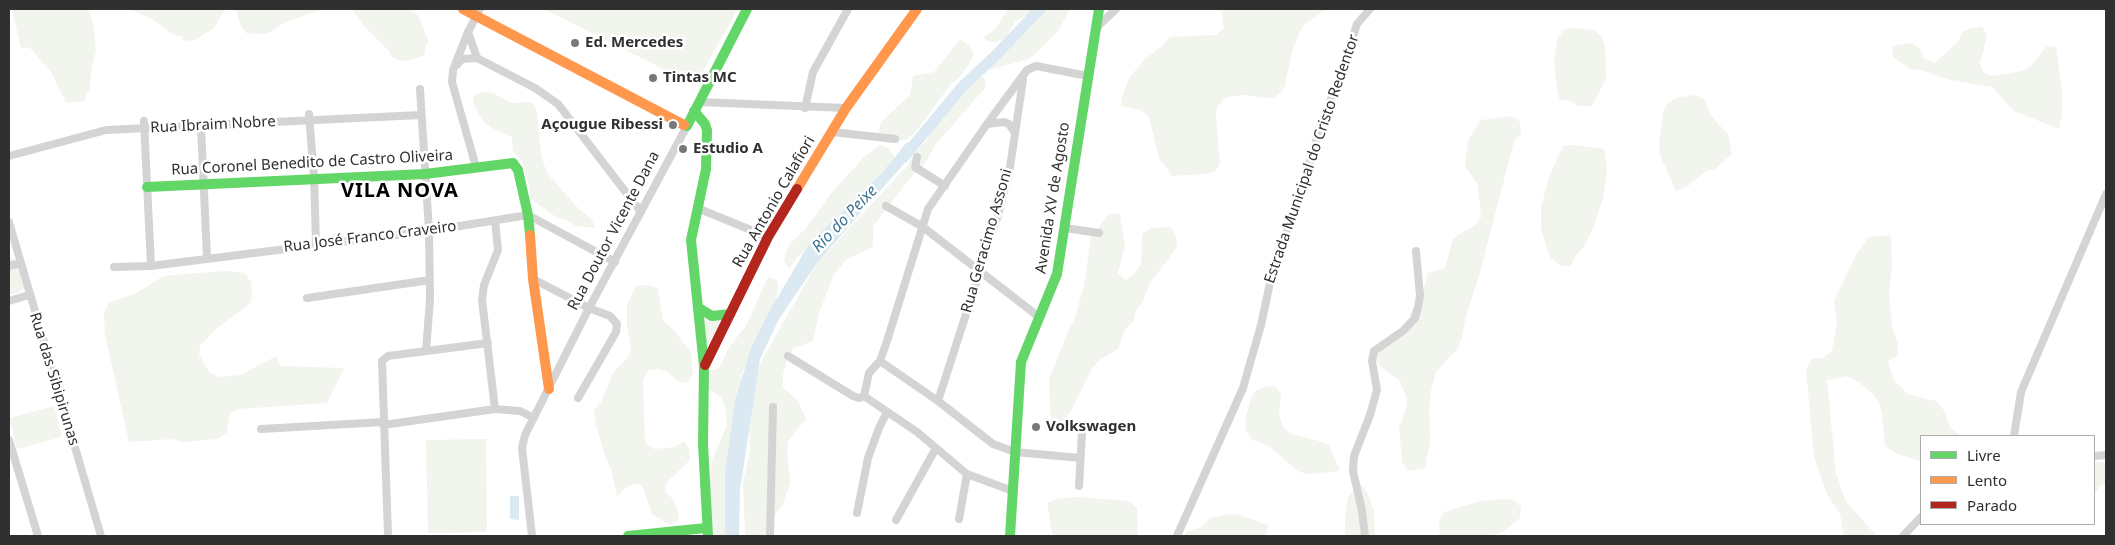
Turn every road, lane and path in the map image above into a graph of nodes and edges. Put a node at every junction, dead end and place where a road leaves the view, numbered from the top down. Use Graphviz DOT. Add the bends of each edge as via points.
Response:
graph roads {
  1 [pos="463,9"];
  2 [pos="747,9"];
  3 [pos="848,9"];
  4 [pos="916,9"];
  5 [pos="1099,9"];
  6 [pos="1116,9"];
  7 [pos="1370,9"];
  8 [pos="479,13"];
  9 [pos="1097,27"];
  10 [pos="468,32"];
  11 [pos="477,58"];
  12 [pos="453,70"];
  13 [pos="1088,76"];
  14 [pos="1023,77"];
  15 [pos="420,89"];
  16 [pos="696,106"];
  17 [pos="805,108"];
  18 [pos="846,108"];
  19 [pos="421,115"];
  20 [pos="309,117"];
  21 [pos="987,124"];
  22 [pos="144,125"];
  23 [pos="201,126"];
  24 [pos="687,126"];
  25 [pos="832,132"];
  26 [pos="1015,133"];
  27 [pos="894,139"];
  28 [pos="9,156"];
  29 [pos="917,158"];
  30 [pos="476,167"];
  31 [pos="425,174"];
  32 [pos="314,178"];
  33 [pos="203,184"];
  34 [pos="148,186"];
  35 [pos="944,186"];
  36 [pos="2106,194"];
  37 [pos="886,206"];
  38 [pos="697,208"];
  39 [pos="641,212"];
  40 [pos="528,215"];
  41 [pos="495,221"];
  42 [pos="9,222"];
  43 [pos="923,228"];
  44 [pos="1065,228"];
  45 [pos="429,231"];
  46 [pos="1099,233"];
  47 [pos="768,237"];
  48 [pos="316,244"];
  49 [pos="1416,251"];
  50 [pos="207,258"];
  51 [pos="615,262"];
  52 [pos="21,263"];
  53 [pos="9,266"];
  54 [pos="151,266"];
  55 [pos="114,267"];
  56 [pos="979,271"];
  57 [pos="533,279"];
  58 [pos="430,280"];
  59 [pos="29,295"];
  60 [pos="307,298"];
  61 [pos="9,301"];
  62 [pos="589,308"];
  63 [pos="699,308"];
  64 [pos="730,314"];
  65 [pos="1039,317"];
  66 [pos="488,343"];
  67 [pos="426,352"];
  68 [pos="788,356"];
  69 [pos="880,361"];
  70 [pos="546,363"];
  71 [pos="561,366"];
  72 [pos="704,366"];
  73 [pos="549,389"];
  74 [pos="864,396"];
  75 [pos="578,398"];
  76 [pos="938,401"];
  77 [pos="773,407"];
  78 [pos="495,409"];
  79 [pos="888,412"];
  80 [pos="534,418"];
  81 [pos="383,423"];
  82 [pos="261,429"];
  83 [pos="1082,434"];
  84 [pos="2014,435"];
  85 [pos="9,440"];
  86 [pos="936,448"];
  87 [pos="1015,452"];
  88 [pos="11,454"];
  89 [pos="1080,458"];
  90 [pos="967,474"];
  91 [pos="1079,486"];
  92 [pos="1013,491"];
  93 [pos="857,513"];
  94 [pos="959,519"];
  95 [pos="1920,519"];
  96 [pos="896,520"];
  97 [pos="707,532"];
  98 [pos="669,534"];
  99 [pos="38,536"];
  100 [pos="101,536"];
  101 [pos="388,536"];
  102 [pos="532,536"];
  103 [pos="628,536"];
  104 [pos="770,536"];
  105 [pos="1010,536"];
  106 [pos="1177,536"];
  107 [pos="1365,536"];
  108 [pos="1903,536"];
  1 -- 8 [label="street"];
  2 -- 16 [label="street, Rua Doutor Vicente Dana"];
  3 -- 17 [label="street" via="813,72"];
  4 -- 18 [label="street, Rua Antonio Calafiori"];
  5 -- 9 [label="street, Avenida XV de Agosto"];
  6 -- 9 [label="street"];
  7 -- 106 [label="street, Estrada Municipal do Cristo Redentor" via="1357,24 1295,211 1274,264 1246,381"];
  8 -- 10 [label="street"];
  8 -- 24 [label="street"];
  9 -- 13 [label="street, Avenida XV de Agosto"];
  10 -- 11 [label="street"];
  10 -- 12 [label="street"];
  11 -- 12 [label="street" via="462,59"];
  11 -- 39 [label="street" via="536,88 558,104"];
  12 -- 30 [label="street" via="453,91"];
  13 -- 14 [label="street" via="1036,66 1027,70"];
  13 -- 44 [label="street, Avenida XV de Agosto"];
  14 -- 21 [label="street"];
  14 -- 26 [label="street, Rua Geracimo Assoni"];
  15 -- 19 [label="street"];
  16 -- 17 [label="street"];
  16 -- 24 [label="street, Rua Doutor Vicente Dana"];
  16 -- 38 [label="street" via="707,130 706,169"];
  17 -- 18 [label="street"];
  18 -- 25 [label="street, Rua Antonio Calafiori"];
  19 -- 20 [label="street, Rua Ibraim Nobre"];
  19 -- 31 [label="street"];
  20 -- 23 [label="street, Rua Ibraim Nobre"];
  20 -- 32 [label="street"];
  21 -- 26 [label="street" via="1004,122"];
  21 -- 35 [label="street"];
  22 -- 23 [label="street, Rua Ibraim Nobre"];
  22 -- 28 [label="street, Rua Ibraim Nobre" via="106,130"];
  22 -- 34 [label="street"];
  23 -- 33 [label="street"];
  24 -- 39 [label="street, Rua Doutor Vicente Dana"];
  25 -- 27 [label="street"];
  25 -- 47 [label="street, Rua Antonio Calafiori"];
  26 -- 56 [label="street, Rua Geracimo Assoni" via="998,215"];
  29 -- 35 [label="street" via="915,167"];
  30 -- 31 [label="street, Rua Coronel Benedito de Castro Oliveira"];
  30 -- 40 [label="street, Rua Coronel Benedito de Castro Oliveira" via="513,163 518,170"];
  31 -- 32 [label="street, Rua Coronel Benedito de Castro Oliveira"];
  31 -- 45 [label="street"];
  32 -- 33 [label="street, Rua Coronel Benedito de Castro Oliveira"];
  32 -- 48 [label="street"];
  33 -- 34 [label="street, Rua Coronel Benedito de Castro Oliveira"];
  33 -- 50 [label="street"];
  34 -- 54 [label="street"];
  35 -- 43 [label="street" via="928,210"];
  36 -- 84 [label="street" via="2021,392"];
  37 -- 43 [label="street"];
  38 -- 47 [label="street"];
  38 -- 63 [label="street" via="690,240"];
  39 -- 51 [label="street, Rua Doutor Vicente Dana"];
  40 -- 41 [label="street, Rua José Franco Craveiro"];
  40 -- 51 [label="street"];
  40 -- 57 [label="street"];
  41 -- 45 [label="street, Rua José Franco Craveiro"];
  41 -- 66 [label="street" via="498,250 484,285 482,300"];
  42 -- 52 [label="street, Rua das Sibipirunas"];
  43 -- 56 [label="street"];
  43 -- 69 [label="street"];
  44 -- 46 [label="street"];
  44 -- 65 [label="street, Avenida XV de Agosto" via="1057,274"];
  45 -- 48 [label="street, Rua José Franco Craveiro"];
  45 -- 58 [label="street"];
  47 -- 64 [label="street, Rua Antonio Calafiori"];
  48 -- 50 [label="street, Rua José Franco Craveiro"];
  49 -- 107 [label="street" via="1418,307 1404,331 1374,350 1372,361 1377,390 1354,456 1353,471"];
  50 -- 54 [label="street, Rua José Franco Craveiro"];
  51 -- 62 [label="street, Rua Doutor Vicente Dana"];
  52 -- 53 [label="street"];
  52 -- 59 [label="street, Rua das Sibipirunas"];
  54 -- 55 [label="street, Rua José Franco Craveiro"];
  56 -- 65 [label="street"];
  56 -- 76 [label="street, Rua Geracimo Assoni"];
  57 -- 62 [label="street"];
  57 -- 70 [label="street"];
  58 -- 60 [label="street"];
  58 -- 67 [label="street"];
  59 -- 61 [label="street"];
  59 -- 100 [label="street, Rua das Sibipirunas"];
  62 -- 71 [label="street, Rua Doutor Vicente Dana"];
  62 -- 75 [label="street" via="610,316 617,327"];
  63 -- 64 [label="street" via="712,316"];
  63 -- 72 [label="street"];
  64 -- 72 [label="street, Rua Antonio Calafiori"];
  65 -- 87 [label="street, Avenida XV de Agosto" via="1021,362"];
  66 -- 67 [label="street"];
  66 -- 78 [label="street"];
  67 -- 81 [label="street" via="388,356 382,361"];
  68 -- 74 [label="street" via="853,396"];
  69 -- 74 [label="street" via="869,373"];
  69 -- 76 [label="street"];
  70 -- 71 [label="street"];
  70 -- 73 [label="street"];
  71 -- 73 [label="street, Rua Doutor Vicente Dana"];
  72 -- 97 [label="street"];
  73 -- 80 [label="street, Rua Doutor Vicente Dana"];
  74 -- 79 [label="street"];
  76 -- 87 [label="street" via="993,444"];
  77 -- 104 [label="street"];
  78 -- 80 [label="street" via="520,411"];
  78 -- 81 [label="street"];
  79 -- 86 [label="street"];
  79 -- 93 [label="street" via="868,458"];
  80 -- 102 [label="street, Rua Doutor Vicente Dana" via="522,448"];
  81 -- 82 [label="street"];
  81 -- 101 [label="street"];
  83 -- 89 [label="street"];
  85 -- 88 [label="street"];
  86 -- 90 [label="street"];
  86 -- 96 [label="street"];
  87 -- 89 [label="street"];
  87 -- 92 [label="street, Avenida XV de Agosto"];
  88 -- 99 [label="street"];
  89 -- 91 [label="street"];
  90 -- 92 [label="street"];
  90 -- 94 [label="street"];
  92 -- 105 [label="street, Avenida XV de Agosto"];
  95 -- 108 [label="street"];
  97 -- 98 [label="street"];
  98 -- 103 [label="street"];
}
